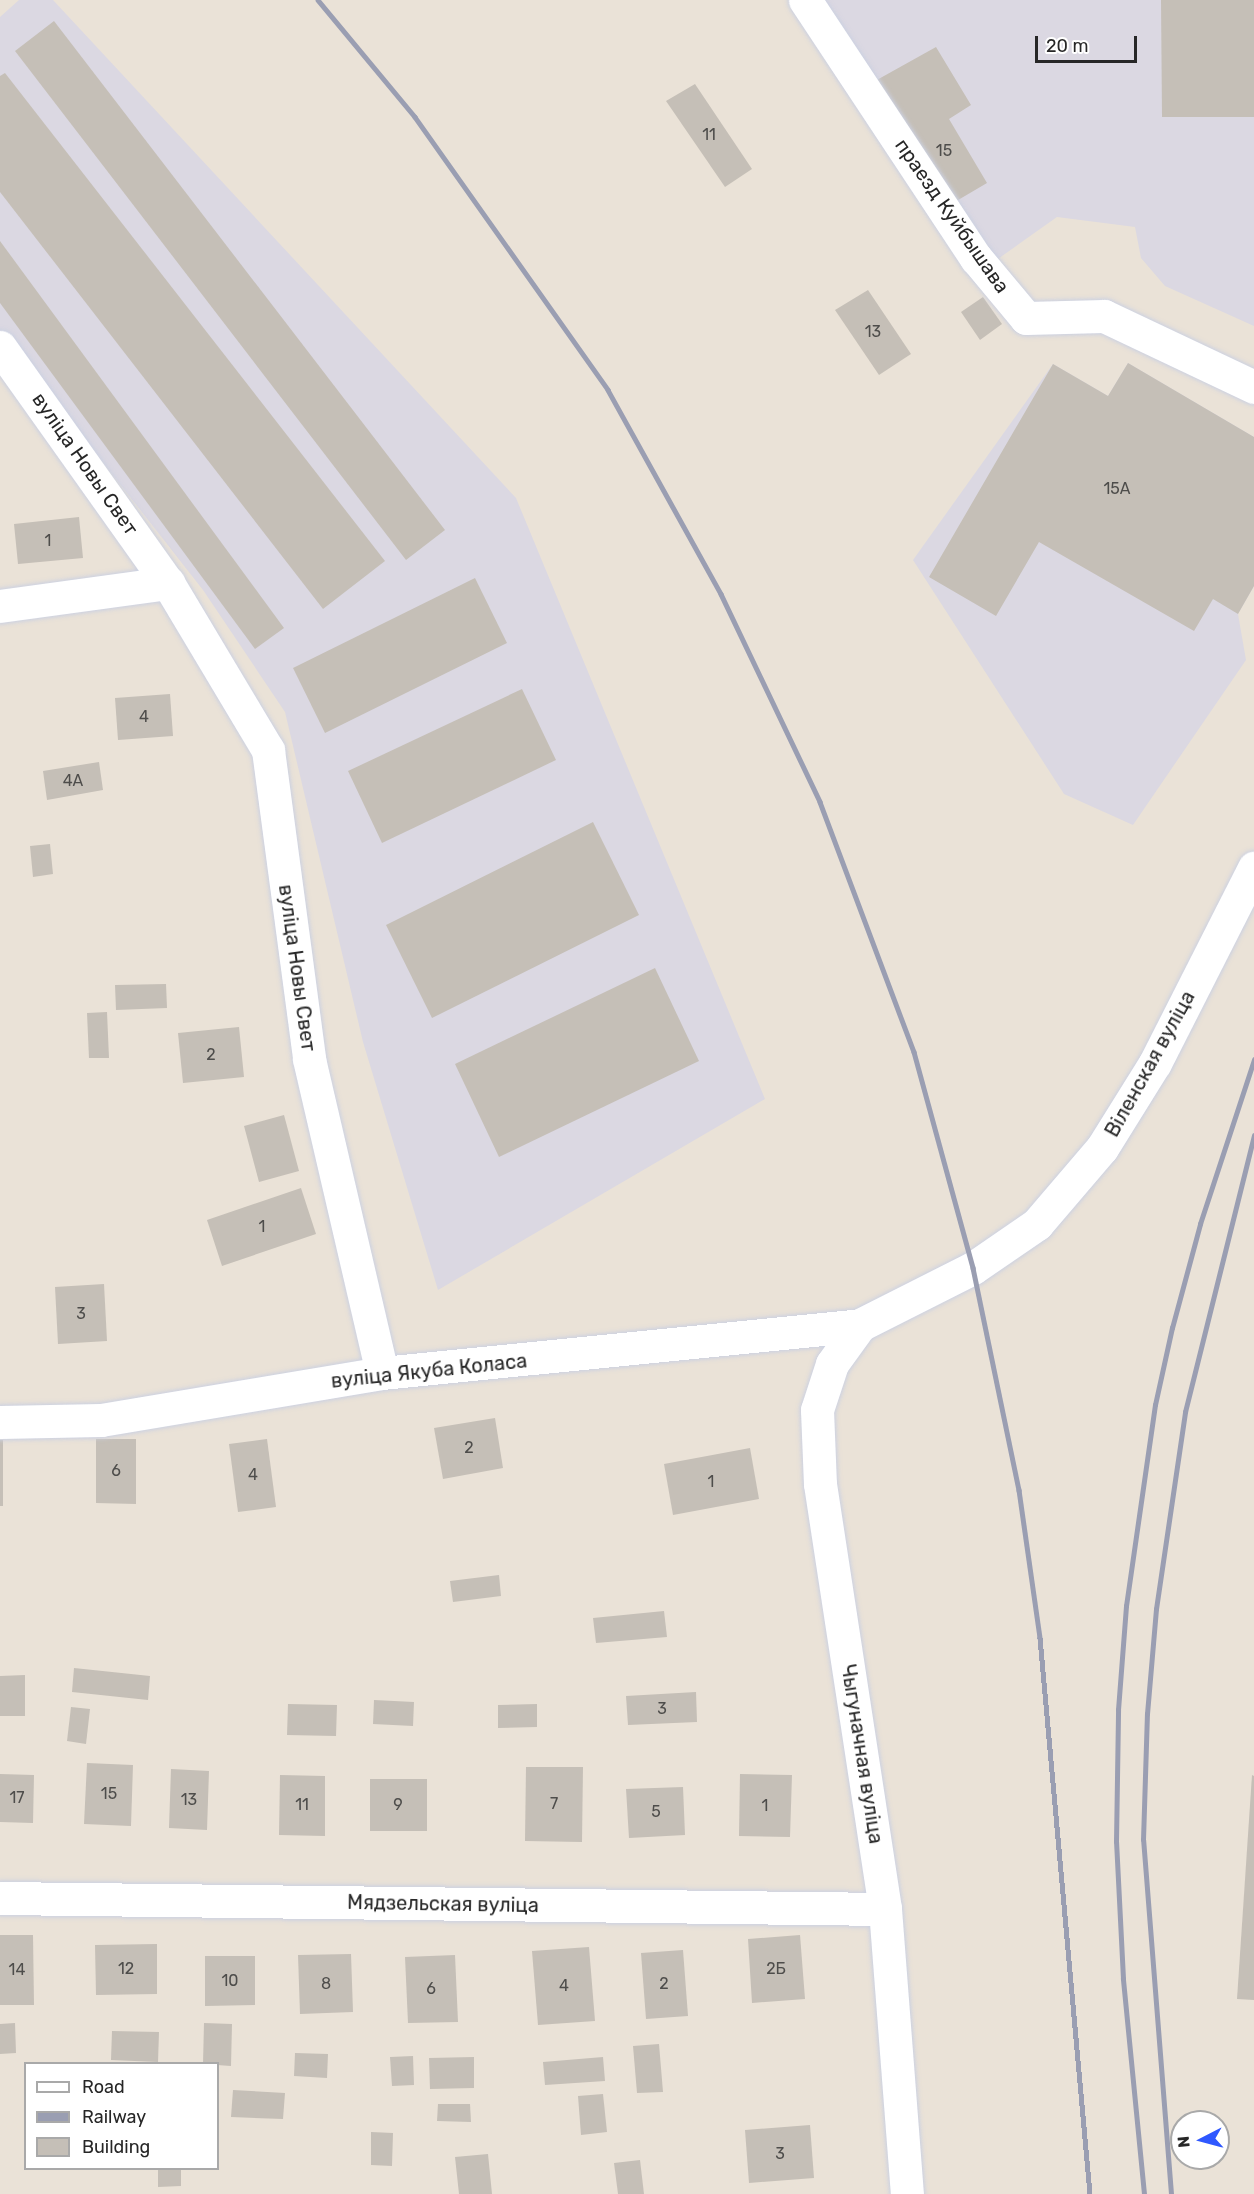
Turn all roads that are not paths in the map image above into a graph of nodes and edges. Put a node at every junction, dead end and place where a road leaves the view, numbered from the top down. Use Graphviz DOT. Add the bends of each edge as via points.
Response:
graph roads {
  1 [pos="805,0"];
  2 [pos="0,347"];
  3 [pos="1254,387"];
  4 [pos="168,583"];
  5 [pos="0,606"];
  6 [pos="1254,868"];
  7 [pos="860,1325"];
  8 [pos="382,1373"];
  9 [pos="0,1422"];
  10 [pos="0,1898"];
  11 [pos="885,1909"];
  12 [pos="907,2194"];
  1 -- 3 [label="street, праезд Куйбышава" via="976,258 1026,318 1104,316"];
  2 -- 4 [label="street, вуліца Новы Свет"];
  4 -- 5 [label="street"];
  4 -- 8 [label="street, вуліца Новы Свет" via="268,750 309,1059"];
  6 -- 7 [label="street, Віленская вуліца" via="1155,1063 1102,1148 1037,1224 973,1268"];
  7 -- 8 [label="street, вуліца Якуба Коласа"];
  7 -- 11 [label="street, Чыгуначная вуліца" via="832,1364 817,1410 820,1484"];
  8 -- 9 [label="street, вуліца Якуба Коласа" via="100,1420"];
  10 -- 11 [label="street, Мядзельская вуліца"];
  11 -- 12 [label="street, Чыгуначная вуліца"];
}
